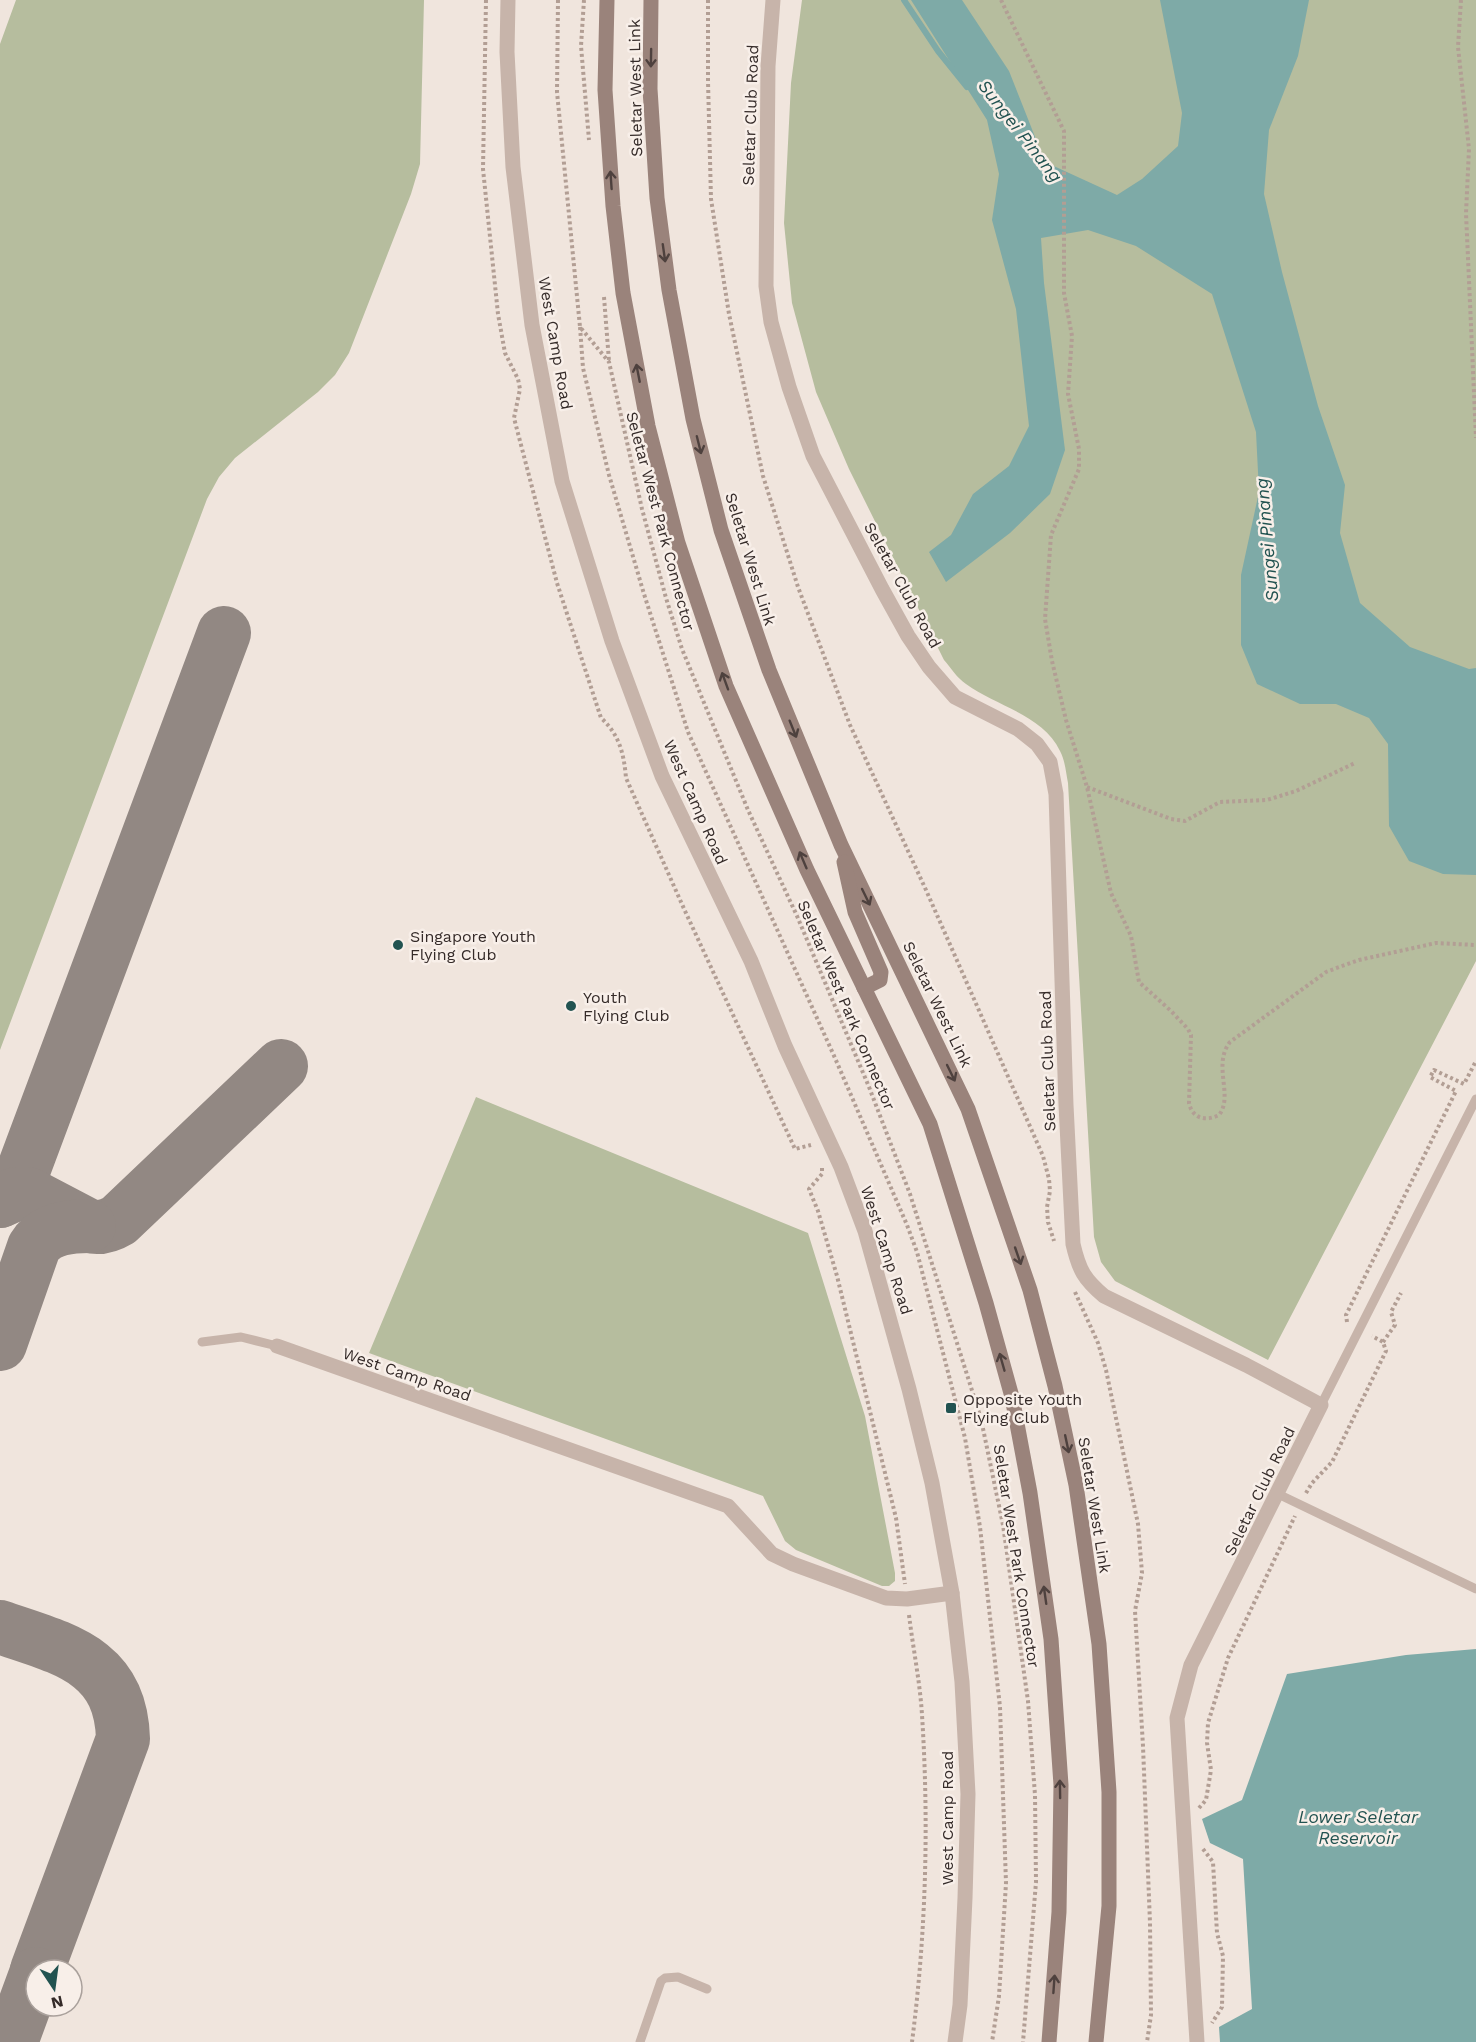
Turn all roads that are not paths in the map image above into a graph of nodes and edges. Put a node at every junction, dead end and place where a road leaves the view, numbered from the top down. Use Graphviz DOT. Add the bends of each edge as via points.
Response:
graph roads {
  1 [pos="508,0"];
  2 [pos="607,0"];
  3 [pos="651,0"];
  4 [pos="773,0"];
  5 [pos="841,844"];
  6 [pos="864,988"];
  7 [pos="1476,1099"];
  8 [pos="202,1342"];
  9 [pos="277,1346"];
  10 [pos="1321,1406"];
  11 [pos="1278,1494"];
  12 [pos="1476,1589"];
  13 [pos="952,1593"];
  14 [pos="707,1989"];
  15 [pos="640,2042"];
  16 [pos="955,2042"];
  17 [pos="1049,2042"];
  18 [pos="1096,2042"];
  19 [pos="1197,2042"];
  1 -- 13 [label="street, West Camp Road" via="513,167 532,325 562,481 612,641 662,776 750,961 865,1231 932,1483"];
  6 -- 2 [label="main road, Seletar West Link, one-way" via="726,686 678,543 648,426 623,293 605,90"];
  3 -- 5 [label="main road, Seletar West Link, one-way" via="650,89 657,198 693,419 721,530 748,612"];
  4 -- 10 [label="street, Seletar Club Road" via="768,66 766,286 771,322 813,456 908,636 929,667 955,697 1018,729 1037,744 1050,762 1056,794 1073,1244 1083,1275 1104,1296"];
  5 -- 6 [label="main road" via="855,912 881,972 880,980"];
  5 -- 18 [label="main road, Seletar West Link, one-way" via="968,1109 1030,1290 1055,1386 1076,1485 1099,1644 1108,1792 1109,1906"];
  17 -- 6 [label="main road, Seletar West Link, one-way" via="1059,1912 1060,1785 1051,1639 1030,1493 1009,1386 930,1124"];
  7 -- 10 [label="lane"];
  8 -- 9 [label="lane" via="241,1337"];
  9 -- 13 [label="street, West Camp Road" via="728,1506 772,1554 885,1598"];
  10 -- 11 [label="street, Seletar Club Road"];
  11 -- 12 [label="lane"];
  11 -- 19 [label="street, Seletar Club Road" via="1191,1665 1177,1718"];
  13 -- 16 [label="street, West Camp Road" via="968,1794 964,1934"];
  14 -- 15 [label="lane" via="678,1977 661,1981"];
}
